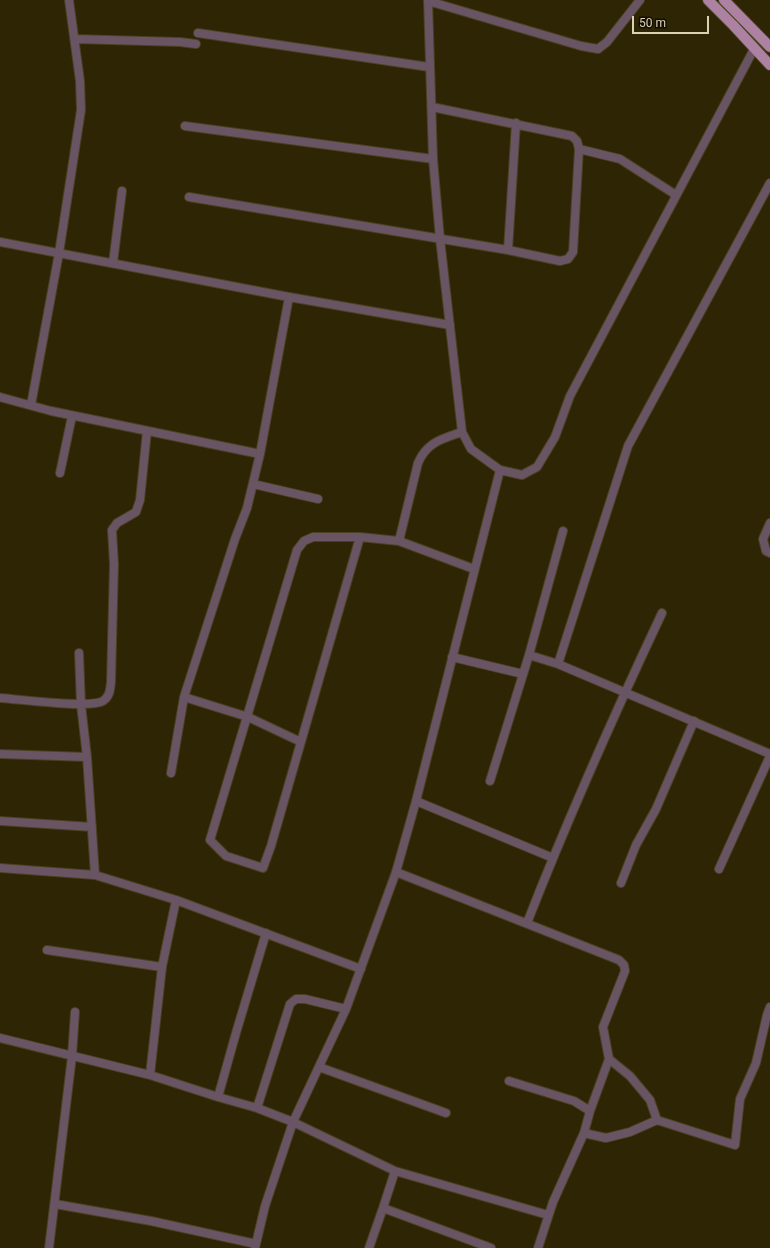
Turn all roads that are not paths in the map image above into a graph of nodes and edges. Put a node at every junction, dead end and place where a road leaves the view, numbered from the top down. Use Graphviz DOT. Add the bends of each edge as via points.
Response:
graph roads {
  1 [pos="70,0"];
  2 [pos="428,0"];
  3 [pos="640,0"];
  4 [pos="708,0"];
  5 [pos="727,1"];
  6 [pos="198,33"];
  7 [pos="75,39"];
  8 [pos="196,44"];
  9 [pos="770,47"];
  10 [pos="754,49"];
  11 [pos="769,62"];
  12 [pos="429,67"];
  13 [pos="432,107"];
  14 [pos="516,123"];
  15 [pos="185,126"];
  16 [pos="579,149"];
  17 [pos="433,159"];
  18 [pos="770,183"];
  19 [pos="122,191"];
  20 [pos="676,195"];
  21 [pos="189,197"];
  22 [pos="440,239"];
  23 [pos="0,242"];
  24 [pos="508,250"];
  25 [pos="59,253"];
  26 [pos="113,263"];
  27 [pos="289,297"];
  28 [pos="450,325"];
  29 [pos="0,396"];
  30 [pos="31,405"];
  31 [pos="72,416"];
  32 [pos="147,431"];
  33 [pos="462,432"];
  34 [pos="260,454"];
  35 [pos="500,470"];
  36 [pos="60,473"];
  37 [pos="253,484"];
  38 [pos="318,499"];
  39 [pos="770,523"];
  40 [pos="563,531"];
  41 [pos="360,537"];
  42 [pos="399,541"];
  43 [pos="770,553"];
  44 [pos="474,569"];
  45 [pos="662,614"];
  46 [pos="79,653"];
  47 [pos="529,656"];
  48 [pos="452,657"];
  49 [pos="558,664"];
  50 [pos="523,674"];
  51 [pos="625,692"];
  52 [pos="184,697"];
  53 [pos="0,698"];
  54 [pos="81,705"];
  55 [pos="248,717"];
  56 [pos="694,721"];
  57 [pos="301,742"];
  58 [pos="0,754"];
  59 [pos="770,755"];
  60 [pos="87,757"];
  61 [pos="171,773"];
  62 [pos="490,781"];
  63 [pos="416,801"];
  64 [pos="0,821"];
  65 [pos="92,827"];
  66 [pos="553,858"];
  67 [pos="0,868"];
  68 [pos="719,869"];
  69 [pos="396,872"];
  70 [pos="95,874"];
  71 [pos="621,883"];
  72 [pos="176,900"];
  73 [pos="527,923"];
  74 [pos="266,933"];
  75 [pos="47,950"];
  76 [pos="162,967"];
  77 [pos="361,969"];
  78 [pos="770,1007"];
  79 [pos="346,1009"];
  80 [pos="75,1012"];
  81 [pos="0,1038"];
  82 [pos="72,1056"];
  83 [pos="609,1059"];
  84 [pos="319,1067"];
  85 [pos="150,1075"];
  86 [pos="509,1081"];
  87 [pos="218,1098"];
  88 [pos="257,1108"];
  89 [pos="590,1111"];
  90 [pos="446,1113"];
  91 [pos="658,1120"];
  92 [pos="293,1122"];
  93 [pos="584,1133"];
  94 [pos="395,1171"];
  95 [pos="55,1204"];
  96 [pos="383,1208"];
  97 [pos="548,1215"];
  98 [pos="255,1246"];
  99 [pos="49,1248"];
  100 [pos="369,1248"];
  101 [pos="491,1248"];
  102 [pos="538,1248"];
  1 -- 7 [label="street"];
  2 -- 3 [label="street" via="598,49 607,42"];
  2 -- 12 [label="street"];
  4 -- 10 [label="main road"];
  5 -- 9 [label="main road"];
  6 -- 12 [label="street"];
  7 -- 8 [label="street"];
  7 -- 25 [label="street" via="81,110"];
  10 -- 11 [label="main road"];
  10 -- 20 [label="street"];
  12 -- 13 [label="street"];
  13 -- 14 [label="street"];
  13 -- 17 [label="street"];
  14 -- 16 [label="street" via="572,136 577,141"];
  14 -- 24 [label="street"];
  15 -- 17 [label="street"];
  16 -- 20 [label="street" via="620,159"];
  16 -- 24 [label="street" via="573,252 568,259 560,261"];
  17 -- 22 [label="street"];
  18 -- 49 [label="street" via="628,446"];
  19 -- 26 [label="street"];
  20 -- 35 [label="street" via="570,396 555,437 537,467 522,475"];
  21 -- 22 [label="street"];
  22 -- 24 [label="street"];
  22 -- 28 [label="street"];
  23 -- 25 [label="street"];
  25 -- 26 [label="street"];
  25 -- 30 [label="street"];
  26 -- 27 [label="street"];
  27 -- 28 [label="street"];
  27 -- 34 [label="street"];
  28 -- 33 [label="street"];
  29 -- 30 [label="street"];
  30 -- 31 [label="street"];
  31 -- 32 [label="street"];
  31 -- 36 [label="street"];
  32 -- 34 [label="street"];
  32 -- 54 [label="street" via="140,500 136,512 117,523 112,530 114,564 110,694 102,701"];
  33 -- 35 [label="street" via="470,449"];
  33 -- 42 [label="street" via="435,442 422,452"];
  34 -- 37 [label="street"];
  35 -- 44 [label="street"];
  37 -- 38 [label="street"];
  37 -- 52 [label="street" via="248,508 235,538"];
  39 -- 43 [label="street" via="763,539 766,551"];
  40 -- 47 [label="street"];
  41 -- 42 [label="street"];
  41 -- 55 [label="street" via="312,537 304,541 298,550"];
  41 -- 57 [label="street"];
  42 -- 44 [label="street"];
  44 -- 48 [label="street"];
  45 -- 51 [label="street"];
  46 -- 54 [label="street"];
  47 -- 49 [label="street"];
  47 -- 50 [label="street"];
  48 -- 50 [label="street"];
  48 -- 63 [label="street"];
  49 -- 51 [label="street"];
  50 -- 62 [label="street"];
  51 -- 56 [label="street"];
  51 -- 66 [label="street"];
  52 -- 55 [label="street"];
  52 -- 61 [label="street"];
  53 -- 54 [label="street"];
  54 -- 60 [label="street"];
  55 -- 57 [label="street"];
  55 -- 57 [label="street" via="210,840 226,856 263,868"];
  56 -- 59 [label="street"];
  56 -- 71 [label="street"];
  58 -- 60 [label="street"];
  59 -- 68 [label="street"];
  60 -- 65 [label="street"];
  63 -- 66 [label="street"];
  63 -- 69 [label="street"];
  64 -- 65 [label="street"];
  65 -- 70 [label="street"];
  66 -- 73 [label="street"];
  67 -- 70 [label="street"];
  69 -- 73 [label="street"];
  69 -- 77 [label="street"];
  70 -- 72 [label="street"];
  72 -- 74 [label="street"];
  72 -- 76 [label="street"];
  73 -- 83 [label="street" via="624,964 625,971 603,1027"];
  74 -- 77 [label="street"];
  74 -- 87 [label="street"];
  75 -- 76 [label="street"];
  76 -- 85 [label="street"];
  77 -- 79 [label="street"];
  78 -- 91 [label="street" via="756,1063 740,1099 735,1145"];
  79 -- 84 [label="street"];
  79 -- 88 [label="street" via="305,999 296,999 290,1004"];
  80 -- 82 [label="street"];
  81 -- 82 [label="street"];
  82 -- 85 [label="street"];
  82 -- 95 [label="street"];
  83 -- 89 [label="street"];
  83 -- 91 [label="street" via="630,1076 650,1100"];
  84 -- 90 [label="street"];
  84 -- 92 [label="street"];
  85 -- 87 [label="street"];
  86 -- 89 [label="street" via="574,1101"];
  87 -- 88 [label="street"];
  88 -- 92 [label="street"];
  89 -- 93 [label="street"];
  91 -- 93 [label="street" via="630,1132 606,1138"];
  92 -- 94 [label="street"];
  92 -- 98 [label="street" via="265,1206"];
  93 -- 97 [label="street"];
  94 -- 96 [label="street"];
  94 -- 97 [label="street"];
  95 -- 98 [label="street" via="151,1221"];
  95 -- 99 [label="street"];
  96 -- 100 [label="street"];
  96 -- 101 [label="street"];
  97 -- 102 [label="street"];
}
